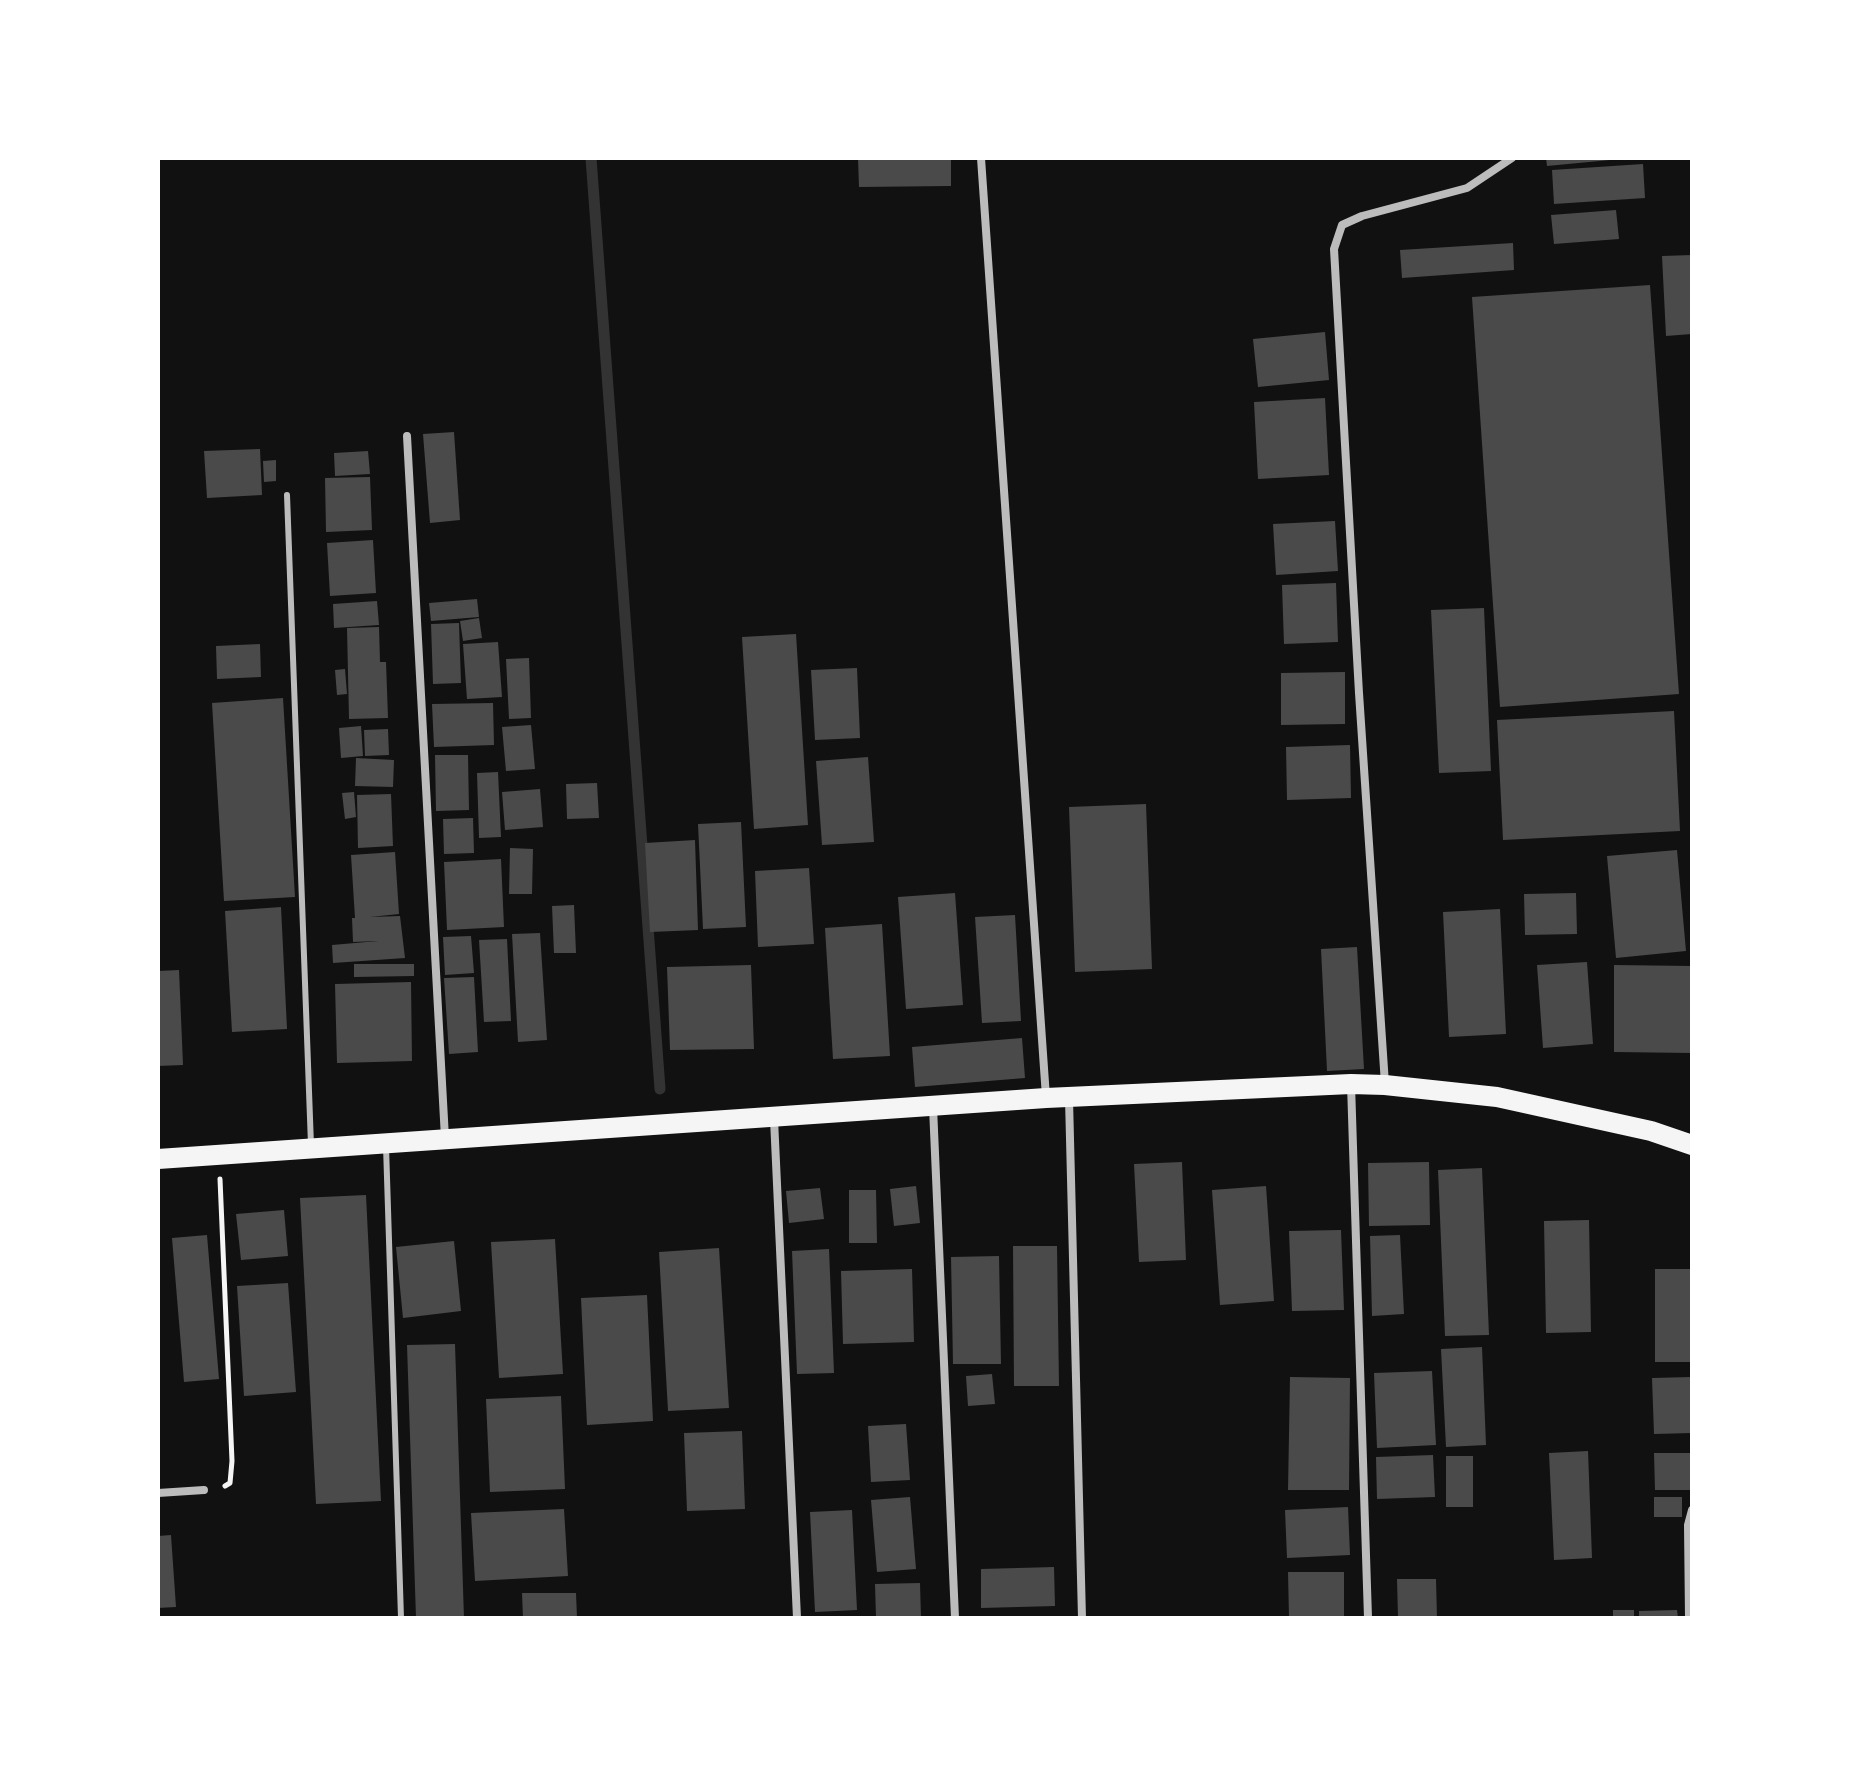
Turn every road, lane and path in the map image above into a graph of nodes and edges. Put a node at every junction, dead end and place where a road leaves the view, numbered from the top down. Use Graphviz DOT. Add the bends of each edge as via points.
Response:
graph roads {
  1 [pos="981,158"];
  2 [pos="1512,158"];
  3 [pos="407,436"];
  4 [pos="287,495"];
  5 [pos="1351,1084"];
  6 [pos="1385,1085"];
  7 [pos="1046,1098"];
  8 [pos="1069,1098"];
  9 [pos="933,1106"];
  10 [pos="774,1117"];
  11 [pos="445,1139"];
  12 [pos="386,1143"];
  13 [pos="1692,1145"];
  14 [pos="311,1148"];
  15 [pos="219,1154"];
  16 [pos="158,1159"];
  17 [pos="204,1490"];
  18 [pos="158,1493"];
  19 [pos="1692,1510"];
  20 [pos="401,1618"];
  21 [pos="797,1618"];
  22 [pos="955,1618"];
  23 [pos="1082,1618"];
  24 [pos="1368,1618"];
  25 [pos="1689,1618"];
  1 -- 7 [label="street"];
  2 -- 6 [label="street" via="1467,188 1342,225 1334,249"];
  3 -- 11 [label="street"];
  4 -- 14 [label="lane"];
  5 -- 6 [label="main road"];
  5 -- 8 [label="main road"];
  5 -- 24 [label="street"];
  6 -- 13 [label="main road" via="1497,1097"];
  7 -- 8 [label="main road"];
  7 -- 9 [label="main road"];
  8 -- 23 [label="street"];
  9 -- 10 [label="main road"];
  9 -- 22 [label="street"];
  10 -- 11 [label="main road"];
  10 -- 21 [label="street"];
  11 -- 12 [label="main road"];
  12 -- 14 [label="main road"];
  12 -- 20 [label="lane"];
  14 -- 15 [label="main road"];
  15 -- 16 [label="main road"];
  15 -- 17 [label="path" via="232,1476 230,1483"];
  17 -- 18 [label="street"];
  19 -- 25 [label="street"];
}
